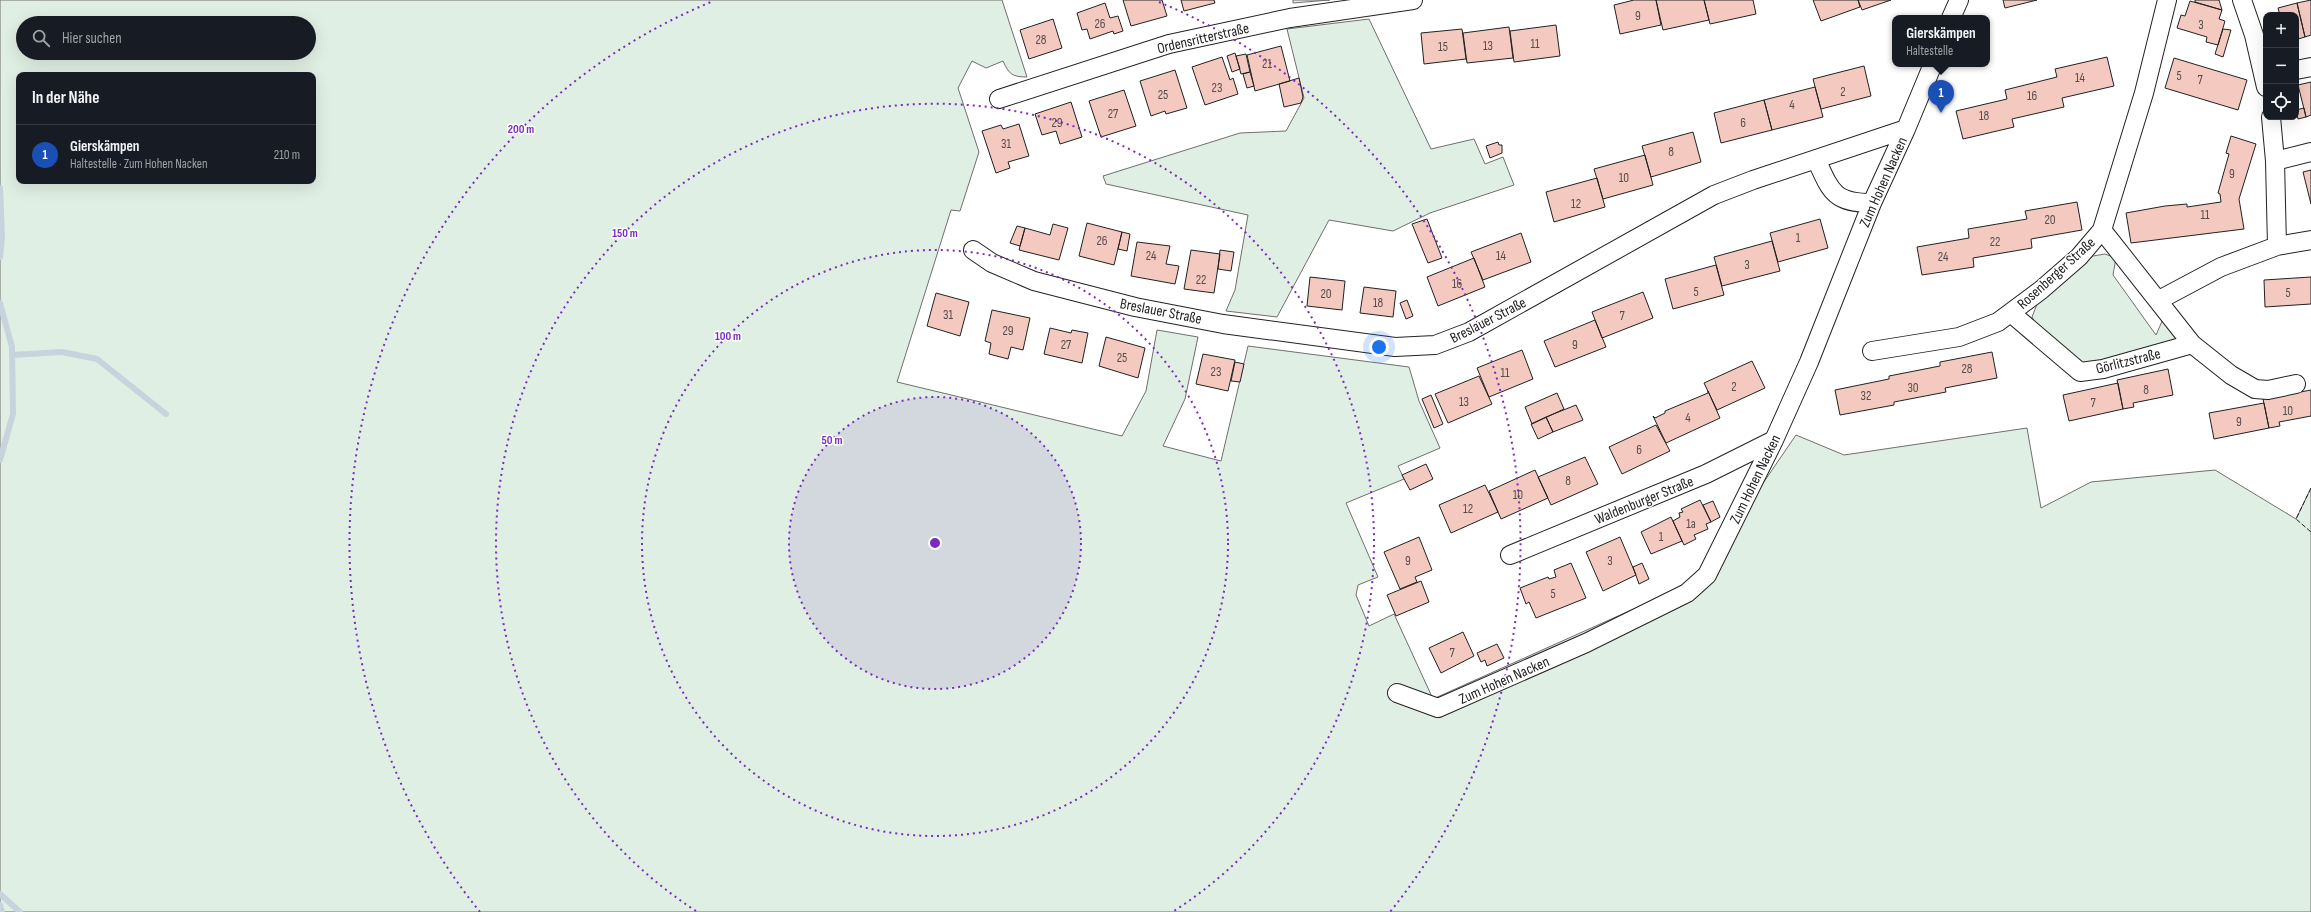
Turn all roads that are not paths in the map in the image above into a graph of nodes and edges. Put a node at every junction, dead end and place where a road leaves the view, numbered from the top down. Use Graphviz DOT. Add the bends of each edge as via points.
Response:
graph roads {
  1 [pos="1413,0"];
  2 [pos="1959,0"];
  3 [pos="2167,0"];
  4 [pos="2244,0"];
  5 [pos="1952,15"];
  6 [pos="1932,67"];
  7 [pos="2311,67"];
  8 [pos="2299,69"];
  9 [pos="2263,70"];
  10 [pos="999,99"];
  11 [pos="2271,120"];
  12 [pos="1906,129"];
  13 [pos="2311,152"];
  14 [pos="1816,159"];
  15 [pos="2275,161"];
  16 [pos="1872,203"];
  17 [pos="2102,230"];
  18 [pos="2311,240"];
  19 [pos="2277,246"];
  20 [pos="973,250"];
  21 [pos="2159,300"];
  22 [pos="2012,314"];
  23 [pos="2192,344"];
  24 [pos="1872,351"];
  25 [pos="2296,384"];
  26 [pos="1774,440"];
  27 [pos="1510,555"];
  28 [pos="1397,693"];
  1 -- 10 [label="street, Ordensritterstraße" via="1290,18 1169,44"];
  2 -- 5 [label="street"];
  3 -- 17 [label="street, Rosenberger Straße" via="2144,93"];
  4 -- 9 [label="street"];
  6 -- 12 [label="street, Zum Hohen Nacken"];
  7 -- 8 [label="street"];
  11 -- 15 [label="street"];
  12 -- 14 [label="street, Breslauer Straße"];
  12 -- 16 [label="street, Zum Hohen Nacken"];
  13 -- 15 [label="street"];
  14 -- 16 [label="street" via="1830,188 1836,194 1852,203"];
  14 -- 20 [label="street, Breslauer Straße" via="1714,195 1469,332 1453,340 1428,346 1395,348 1223,324 1135,307 1034,281 992,263"];
  15 -- 19 [label="street"];
  16 -- 26 [label="street, Zum Hohen Nacken" via="1809,362"];
  17 -- 21 [label="street"];
  17 -- 22 [label="street, Rosenberger Straße" via="2079,256"];
  18 -- 19 [label="street"];
  19 -- 21 [label="street" via="2221,267"];
  21 -- 23 [label="street"];
  22 -- 23 [label="street, Görlitzstraße" via="2080,372 2103,369"];
  22 -- 24 [label="street, Rosenberger Straße" via="1959,337"];
  23 -- 25 [label="street" via="2231,375 2254,389 2268,390"];
  26 -- 27 [label="street, Waldenburger Straße" via="1706,474"];
  26 -- 28 [label="street, Zum Hohen Nacken" via="1714,564 1707,575 1687,593 1586,643 1438,708"];
}
